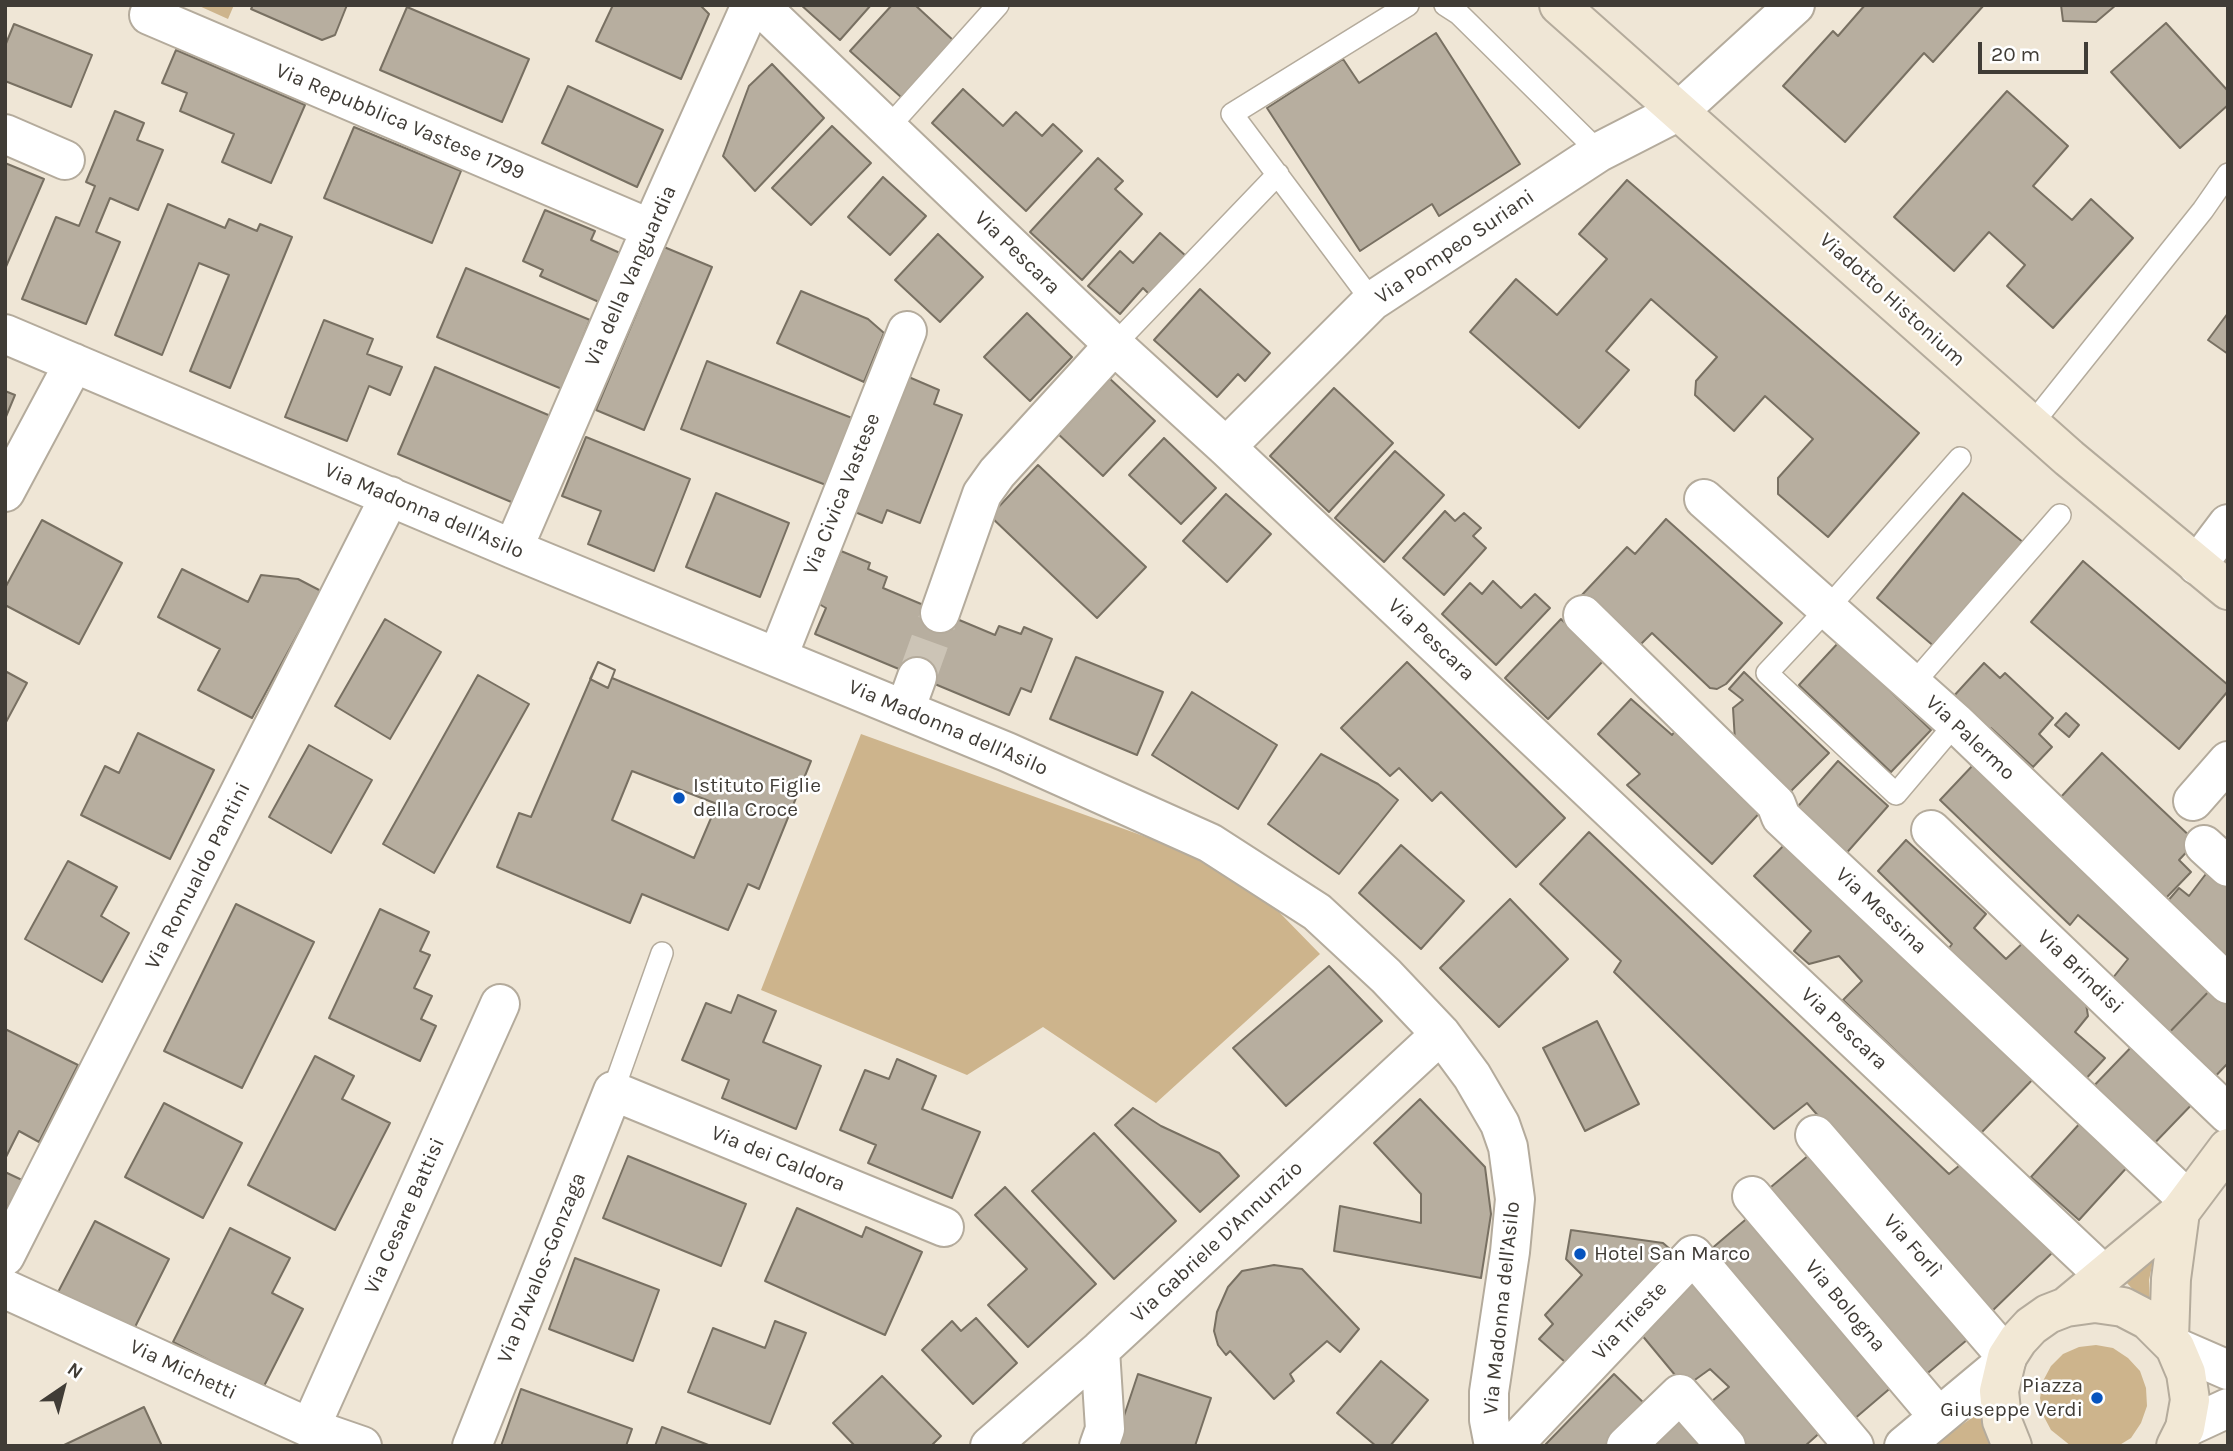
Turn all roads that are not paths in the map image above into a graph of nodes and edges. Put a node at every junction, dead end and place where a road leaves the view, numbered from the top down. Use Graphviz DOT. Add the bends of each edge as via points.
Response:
graph roads {
  1 [pos="751,5"];
  2 [pos="759,5"];
  3 [pos="998,5"];
  4 [pos="1408,5"];
  5 [pos="1445,5"];
  6 [pos="1559,5"];
  7 [pos="1796,5"];
  8 [pos="149,15"];
  9 [pos="1679,111"];
  10 [pos="887,128"];
  11 [pos="5,134"];
  12 [pos="1599,152"];
  13 [pos="65,160"];
  14 [pos="1278,174"];
  15 [pos="2228,174"];
  16 [pos="651,229"];
  17 [pos="1372,301"];
  18 [pos="907,331"];
  19 [pos="5,334"];
  20 [pos="1114,345"];
  21 [pos="74,363"];
  22 [pos="2032,424"];
  23 [pos="1226,447"];
  24 [pos="1960,458"];
  25 [pos="5,492"];
  26 [pos="390,496"];
  27 [pos="1704,499"];
  28 [pos="2060,515"];
  29 [pos="2228,524"];
  30 [pos="513,549"];
  31 [pos="2197,565"];
  32 [pos="2228,590"];
  33 [pos="1827,609"];
  34 [pos="940,612"];
  35 [pos="1583,615"];
  36 [pos="778,656"];
  37 [pos="1912,685"];
  38 [pos="1956,723"];
  39 [pos="2228,761"];
  40 [pos="2193,801"];
  41 [pos="1931,830"];
  42 [pos="662,953"];
  43 [pos="2228,984"];
  44 [pos="500,1004"];
  45 [pos="1441,1034"];
  46 [pos="613,1091"];
  47 [pos="2228,1114"];
  48 [pos="1815,1135"];
  49 [pos="2228,1148"];
  50 [pos="1752,1196"];
  51 [pos="2184,1206"];
  52 [pos="944,1227"];
  53 [pos="5,1256"];
  54 [pos="2104,1275"];
  55 [pos="5,1289"];
  56 [pos="2066,1307"];
  57 [pos="2172,1343"];
  58 [pos="1100,1350"];
  59 [pos="2007,1359"];
  60 [pos="2228,1370"];
  61 [pos="2228,1408"];
  62 [pos="1938,1416"];
  63 [pos="310,1428"];
  64 [pos="2180,1437"];
  65 [pos="362,1446"];
  66 [pos="472,1446"];
  67 [pos="990,1446"];
  68 [pos="1099,1446"];
  69 [pos="1494,1446"];
  70 [pos="1512,1446"];
  71 [pos="1626,1446"];
  72 [pos="1726,1446"];
  73 [pos="1854,1446"];
  74 [pos="1903,1446"];
  75 [pos="2012,1446"];
  1 -- 16 [label="street, Via della Vanguardia"];
  2 -- 10 [label="street, Via Pescara"];
  3 -- 10 [label="lane"];
  4 -- 14 [label="lane" via="1232,114"];
  5 -- 12 [label="lane"];
  6 -- 9 [label="main road, Viadotto Histonium"];
  7 -- 9 [label="street, Via Pompeo Suriani"];
  8 -- 16 [label="street, Via Repubblica Vastese 1799"];
  9 -- 12 [label="street, Via Pompeo Suriani"];
  9 -- 22 [label="main road, Viadotto Histonium"];
  10 -- 20 [label="street, Via Pescara"];
  11 -- 13 [label="street"];
  12 -- 17 [label="street, Via Pompeo Suriani"];
  14 -- 17 [label="lane"];
  14 -- 20 [label="lane"];
  15 -- 22 [label="lane"];
  16 -- 30 [label="street, Via della Vanguardia"];
  17 -- 23 [label="street, Via Pompeo Suriani"];
  18 -- 36 [label="street, Via Civica Vastese"];
  19 -- 21 [label="street, Via Madonna dell'Asilo"];
  20 -- 23 [label="street, Via Pescara"];
  20 -- 34 [label="street" via="982,494"];
  21 -- 25 [label="street"];
  21 -- 26 [label="street, Via Madonna dell'Asilo"];
  22 -- 31 [label="main road, Viadotto Histonium"];
  23 -- 54 [label="street, Via Pescara"];
  24 -- 33 [label="lane"];
  26 -- 30 [label="street, Via Madonna dell'Asilo"];
  26 -- 53 [label="street, Via Romualdo Pantini"];
  27 -- 33 [label="street, Via Palermo"];
  28 -- 37 [label="lane"];
  29 -- 31 [label="street"];
  30 -- 36 [label="street, Via Madonna dell'Asilo"];
  31 -- 32 [label="main road, Viadotto Histonium"];
  33 -- 37 [label="street, Via Palermo"];
  33 -- 38 [label="lane" via="1767,673 1896,794"];
  35 -- 51 [label="street, Via Messina" via="1776,804 1781,817"];
  36 -- 45 [label="street, Via Madonna dell'Asilo" via="911,693 1007,752 1210,843 1317,912"];
  37 -- 38 [label="street, Via Palermo"];
  38 -- 43 [label="street, Via Palermo"];
  39 -- 40 [label="street"];
  41 -- 47 [label="street, Via Brindisi"];
  42 -- 46 [label="lane"];
  44 -- 63 [label="street, Via Cesare Battisi"];
  45 -- 58 [label="street, Via Gabriele D'Annunzio"];
  45 -- 69 [label="street, Via Madonna dell'Asilo" via="1500,1124 1515,1199 1489,1392"];
  46 -- 52 [label="street, Via dei Caldora"];
  46 -- 66 [label="street, Via D'Avalos-Gonzaga"];
  48 -- 59 [label="street, Via Forlì"];
  49 -- 51 [label="main road"];
  50 -- 62 [label="street, Via Bologna"];
  51 -- 54 [label="main road"];
  51 -- 57 [label="main road" via="2171,1279"];
  54 -- 56 [label="main road"];
  55 -- 63 [label="street, Via Michetti"];
  56 -- 57 [label="main road" via="2095,1303 2123,1307 2148,1320"];
  56 -- 59 [label="main road" via="2031,1326"];
  57 -- 60 [label="street"];
  57 -- 64 [label="main road" via="2186,1373 2190,1401"];
  58 -- 67 [label="street, Via Gabriele D'Annunzio"];
  58 -- 68 [label="street" via="1105,1429"];
  59 -- 62 [label="street"];
  59 -- 75 [label="main road" via="1998,1391 2002,1422"];
  61 -- 64 [label="street"];
  62 -- 74 [label="street"];
  63 -- 65 [label="street, Via Michetti"];
  70 -- 73 [label="street, Via Trieste" via="1692,1255"];
  71 -- 72 [label="street" via="1680,1394"];
}
